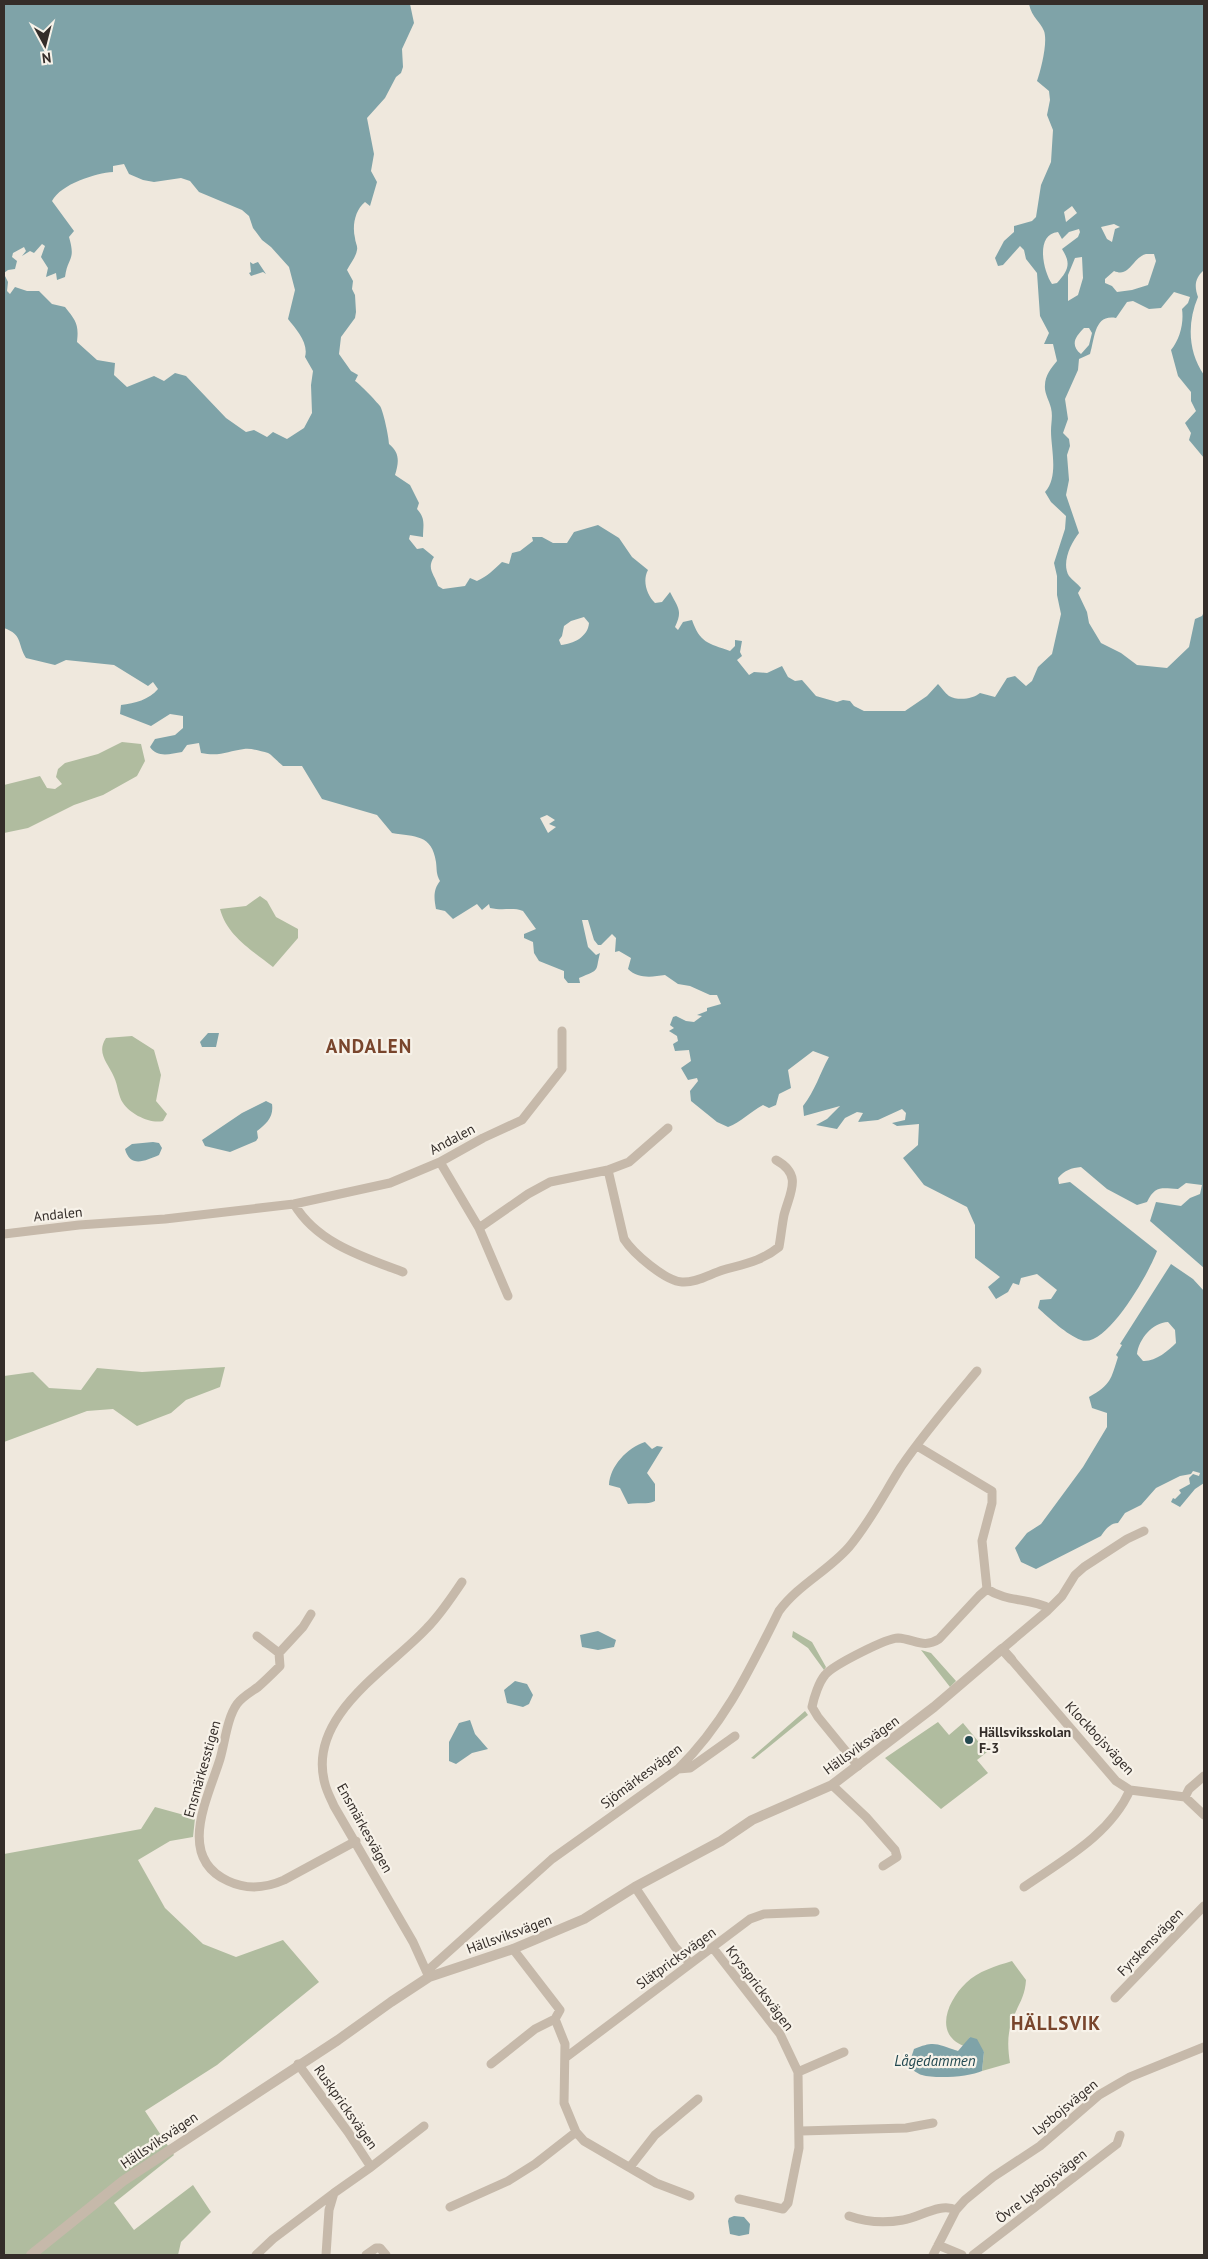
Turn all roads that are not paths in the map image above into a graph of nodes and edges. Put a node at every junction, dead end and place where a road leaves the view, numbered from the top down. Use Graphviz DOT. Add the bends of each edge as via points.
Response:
graph roads {
  1 [pos="562,1031"];
  2 [pos="668,1128"];
  3 [pos="776,1160"];
  4 [pos="440,1162"];
  5 [pos="608,1170"];
  6 [pos="294,1204"];
  7 [pos="479,1228"];
  8 [pos="4,1234"];
  9 [pos="403,1272"];
  10 [pos="508,1296"];
  11 [pos="976,1372"];
  12 [pos="917,1446"];
  13 [pos="1144,1531"];
  14 [pos="462,1582"];
  15 [pos="987,1590"];
  16 [pos="1049,1608"];
  17 [pos="311,1614"];
  18 [pos="257,1636"];
  19 [pos="1002,1649"];
  20 [pos="279,1653"];
  21 [pos="1011,1659"];
  22 [pos="736,1736"];
  23 [pos="858,1766"];
  24 [pos="678,1769"];
  25 [pos="1204,1776"];
  26 [pos="832,1785"];
  27 [pos="1130,1790"];
  28 [pos="1185,1798"];
  29 [pos="1204,1815"];
  30 [pos="356,1841"];
  31 [pos="883,1866"];
  32 [pos="635,1887"];
  33 [pos="1024,1887"];
  34 [pos="1204,1906"];
  35 [pos="815,1912"];
  36 [pos="713,1948"];
  37 [pos="513,1949"];
  38 [pos="690,1963"];
  39 [pos="428,1974"];
  40 [pos="1116,1998"];
  41 [pos="555,2019"];
  42 [pos="1204,2046"];
  43 [pos="844,2052"];
  44 [pos="565,2058"];
  45 [pos="298,2064"];
  46 [pos="491,2064"];
  47 [pos="798,2072"];
  48 [pos="698,2099"];
  49 [pos="933,2123"];
  50 [pos="424,2126"];
  51 [pos="801,2131"];
  52 [pos="576,2132"];
  53 [pos="1120,2135"];
  54 [pos="371,2167"];
  55 [pos="630,2167"];
  56 [pos="334,2193"];
  57 [pos="690,2196"];
  58 [pos="739,2199"];
  59 [pos="450,2207"];
  60 [pos="956,2210"];
  61 [pos="849,2216"];
  62 [pos="938,2245"];
  63 [pos="31,2255"];
  64 [pos="256,2255"];
  65 [pos="326,2255"];
  66 [pos="366,2255"];
  67 [pos="386,2255"];
  68 [pos="933,2255"];
  69 [pos="962,2255"];
  70 [pos="973,2255"];
  1 -- 4 [label="street, Andalen" via="562,1069 522,1120"];
  2 -- 5 [label="street" via="629,1162"];
  3 -- 5 [label="street" via="788,1168 793,1187 779,1246 769,1256 748,1265 683,1282 668,1277 624,1239"];
  4 -- 6 [label="street, Andalen" via="390,1183"];
  4 -- 7 [label="street"];
  5 -- 7 [label="street" via="550,1182"];
  6 -- 8 [label="street, Andalen"];
  6 -- 9 [label="street" via="308,1224 332,1241"];
  7 -- 10 [label="street"];
  11 -- 12 [label="street, Sjömärkesvägen"];
  12 -- 15 [label="street" via="992,1491 982,1541"];
  12 -- 24 [label="street, Sjömärkesvägen" via="848,1548 788,1599 779,1611 723,1717"];
  13 -- 16 [label="street, Hällsviksvägen" via="1084,1567"];
  14 -- 30 [label="street, Ensmärkesvägen" via="428,1628 360,1690 333,1726 324,1753 325,1784 334,1806"];
  15 -- 16 [label="street" via="997,1596 1037,1602"];
  15 -- 23 [label="street" via="934,1643 891,1639 840,1663 826,1674 812,1707"];
  16 -- 19 [label="street, Hällsviksvägen"];
  17 -- 20 [label="street, Ensmärkesstigen"];
  18 -- 20 [label="street"];
  19 -- 21 [label="street"];
  19 -- 23 [label="street, Hällsviksvägen"];
  20 -- 30 [label="street, Ensmärkesstigen" via="280,1666 239,1702 233,1714 202,1817 199,1837 203,1858 208,1867 226,1880 240,1886 264,1886 284,1880"];
  21 -- 27 [label="street, Klockbojsvägen" via="1116,1781"];
  22 -- 24 [label="street" via="690,1768"];
  23 -- 26 [label="street, Hällsviksvägen"];
  24 -- 39 [label="street, Sjömärkesvägen" via="552,1859"];
  25 -- 28 [label="street" via="1188,1789"];
  26 -- 31 [label="street" via="895,1850 897,1856"];
  26 -- 32 [label="street, Hällsviksvägen" via="752,1820 721,1841"];
  27 -- 28 [label="street, Klockbojsvägen"];
  27 -- 33 [label="street, Klockbojsvägen" via="1111,1821 1079,1849"];
  28 -- 29 [label="street"];
  30 -- 39 [label="street, Ensmärkesvägen"];
  32 -- 37 [label="street, Hällsviksvägen" via="584,1919"];
  32 -- 38 [label="street" via="674,1947"];
  34 -- 40 [label="street, Fyrskensvägen"];
  35 -- 36 [label="street, Slätpricksvägen" via="757,1916"];
  36 -- 38 [label="street, Slätpricksvägen"];
  36 -- 47 [label="street, Krysspricksvägen" via="780,2034"];
  37 -- 39 [label="street, Hällsviksvägen"];
  37 -- 41 [label="street" via="557,2004 560,2010"];
  38 -- 44 [label="street, Slätpricksvägen"];
  39 -- 45 [label="street, Hällsviksvägen" via="338,2040"];
  41 -- 44 [label="street" via="565,2044"];
  41 -- 46 [label="street" via="535,2029"];
  42 -- 60 [label="street, Lysbojsvägen" via="1135,2075 1099,2095 1040,2146 981,2186"];
  43 -- 47 [label="street"];
  44 -- 52 [label="street" via="564,2103"];
  45 -- 54 [label="street, Ruskpricksvägen"];
  45 -- 63 [label="street, Hällsviksvägen" via="123,2181"];
  47 -- 51 [label="street, Krysspricksvägen"];
  48 -- 55 [label="street" via="655,2135"];
  49 -- 51 [label="street" via="906,2128"];
  50 -- 54 [label="street, Ruskpricksvägen"];
  51 -- 58 [label="street, Krysspricksvägen" via="788,2203 783,2208"];
  52 -- 55 [label="street" via="584,2141"];
  52 -- 59 [label="street" via="508,2181"];
  53 -- 70 [label="street, Övre Lysbojsvägen" via="1117,2144"];
  54 -- 56 [label="street, Ruskpricksvägen"];
  55 -- 57 [label="street" via="656,2183"];
  56 -- 64 [label="street, Ruskpricksvägen"];
  56 -- 65 [label="street" via="329,2210"];
  60 -- 61 [label="street" via="943,2208 915,2218 889,2222"];
  60 -- 62 [label="street, Lysbojsvägen"];
  62 -- 68 [label="street, Lysbojsvägen"];
  62 -- 69 [label="street"];
  66 -- 67 [label="street" via="376,2248"];
}
